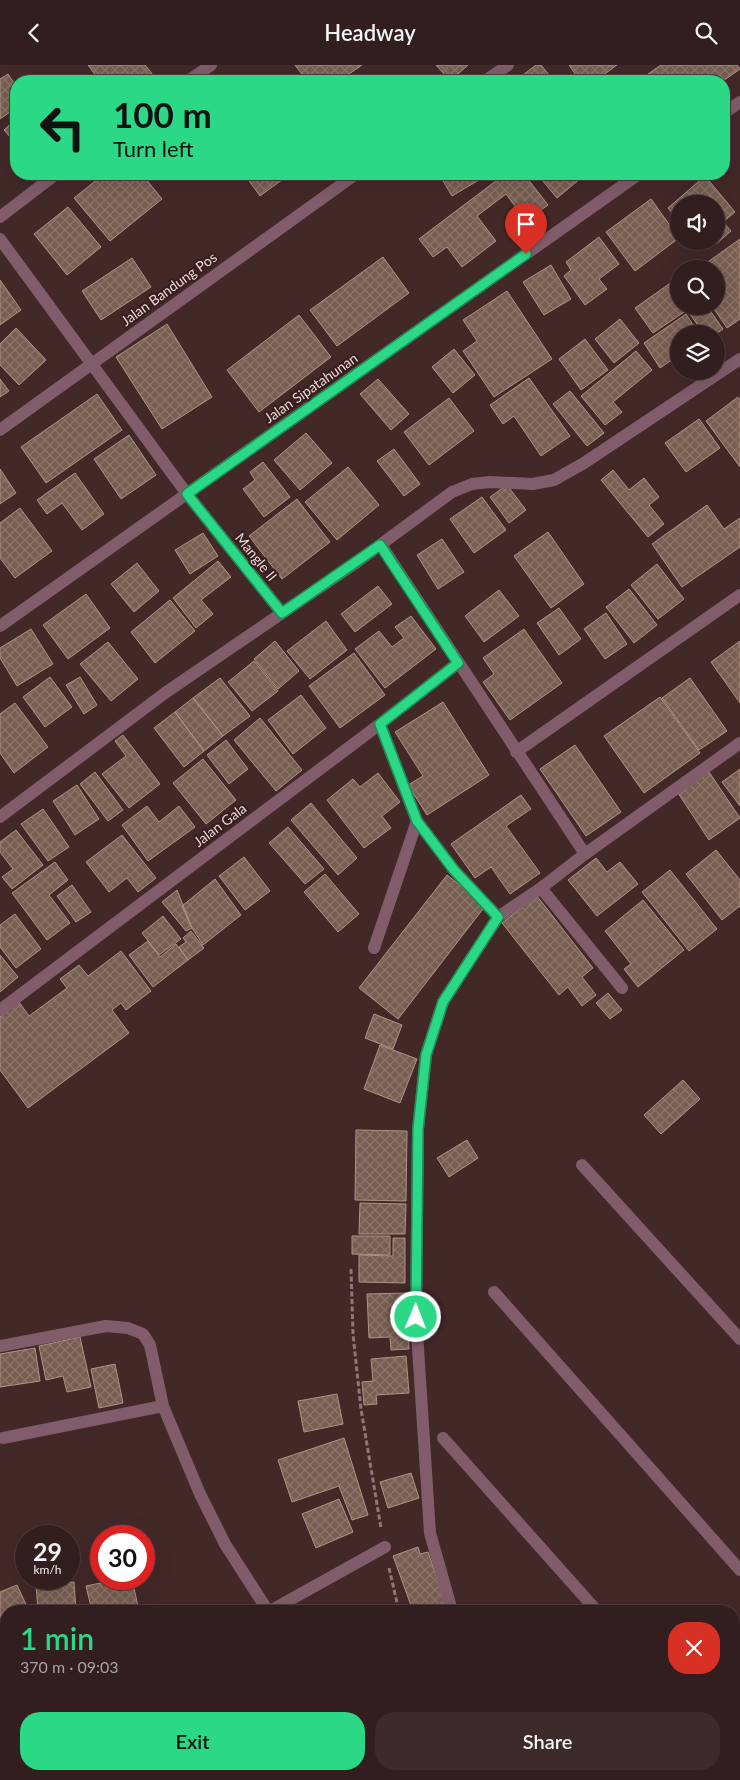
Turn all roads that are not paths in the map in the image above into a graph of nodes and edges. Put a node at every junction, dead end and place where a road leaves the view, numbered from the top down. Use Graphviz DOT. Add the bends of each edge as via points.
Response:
graph roads {
  1 [pos="211,65"];
  2 [pos="508,65"];
  3 [pos="197,75"];
  4 [pos="494,75"];
  5 [pos="48,180"];
  6 [pos="348,180"];
  7 [pos="631,180"];
  8 [pos="0,217"];
  9 [pos="0,239"];
  10 [pos="740,359"];
  11 [pos="91,363"];
  12 [pos="0,430"];
  13 [pos="187,494"];
  14 [pos="380,545"];
  15 [pos="740,595"];
  16 [pos="282,613"];
  17 [pos="0,626"];
  18 [pos="458,663"];
  19 [pos="380,724"];
  20 [pos="740,743"];
  21 [pos="516,752"];
  22 [pos="0,817"];
  23 [pos="417,821"];
  24 [pos="586,854"];
  25 [pos="541,888"];
  26 [pos="498,917"];
  27 [pos="374,948"];
  28 [pos="622,988"];
  29 [pos="0,1010"];
  30 [pos="582,1165"];
  31 [pos="494,1293"];
  32 [pos="740,1339"];
  33 [pos="0,1346"];
  34 [pos="163,1406"];
  35 [pos="4,1438"];
  36 [pos="443,1438"];
  37 [pos="385,1547"];
  38 [pos="740,1570"];
  39 [pos="265,1605"];
  40 [pos="280,1605"];
  41 [pos="450,1605"];
  42 [pos="592,1605"];
  1 -- 3 [label="street"];
  2 -- 4 [label="street"];
  5 -- 8 [label="street"];
  6 -- 11 [label="street, Jalan Bandung Pos"];
  7 -- 13 [label="street, Jalan Sipatahunan"];
  9 -- 11 [label="street, Mangle II"];
  10 -- 14 [label="street" via="554,480 533,484 472,484 452,493"];
  11 -- 12 [label="street, Jalan Bandung Pos"];
  11 -- 13 [label="street, Mangle II"];
  13 -- 16 [label="street, Mangle II"];
  13 -- 17 [label="street, Jalan Sipatahunan"];
  14 -- 16 [label="street"];
  14 -- 18 [label="street"];
  15 -- 21 [label="street"];
  16 -- 22 [label="street" via="166,693"];
  18 -- 19 [label="street, Jalan Gala"];
  18 -- 21 [label="street"];
  19 -- 23 [label="street"];
  19 -- 29 [label="street, Jalan Gala"];
  20 -- 24 [label="street"];
  21 -- 24 [label="street"];
  23 -- 26 [label="street" via="454,870"];
  23 -- 27 [label="street"];
  24 -- 25 [label="street"];
  25 -- 26 [label="street"];
  25 -- 28 [label="street"];
  26 -- 41 [label="street" via="443,1002 426,1055 418,1129 416,1317 430,1533"];
  30 -- 32 [label="street"];
  31 -- 38 [label="street"];
  33 -- 34 [label="street" via="106,1326 128,1328 143,1334 150,1345"];
  34 -- 35 [label="street"];
  34 -- 39 [label="street" via="200,1494 226,1544"];
  36 -- 42 [label="street"];
  37 -- 40 [label="street"];
}
